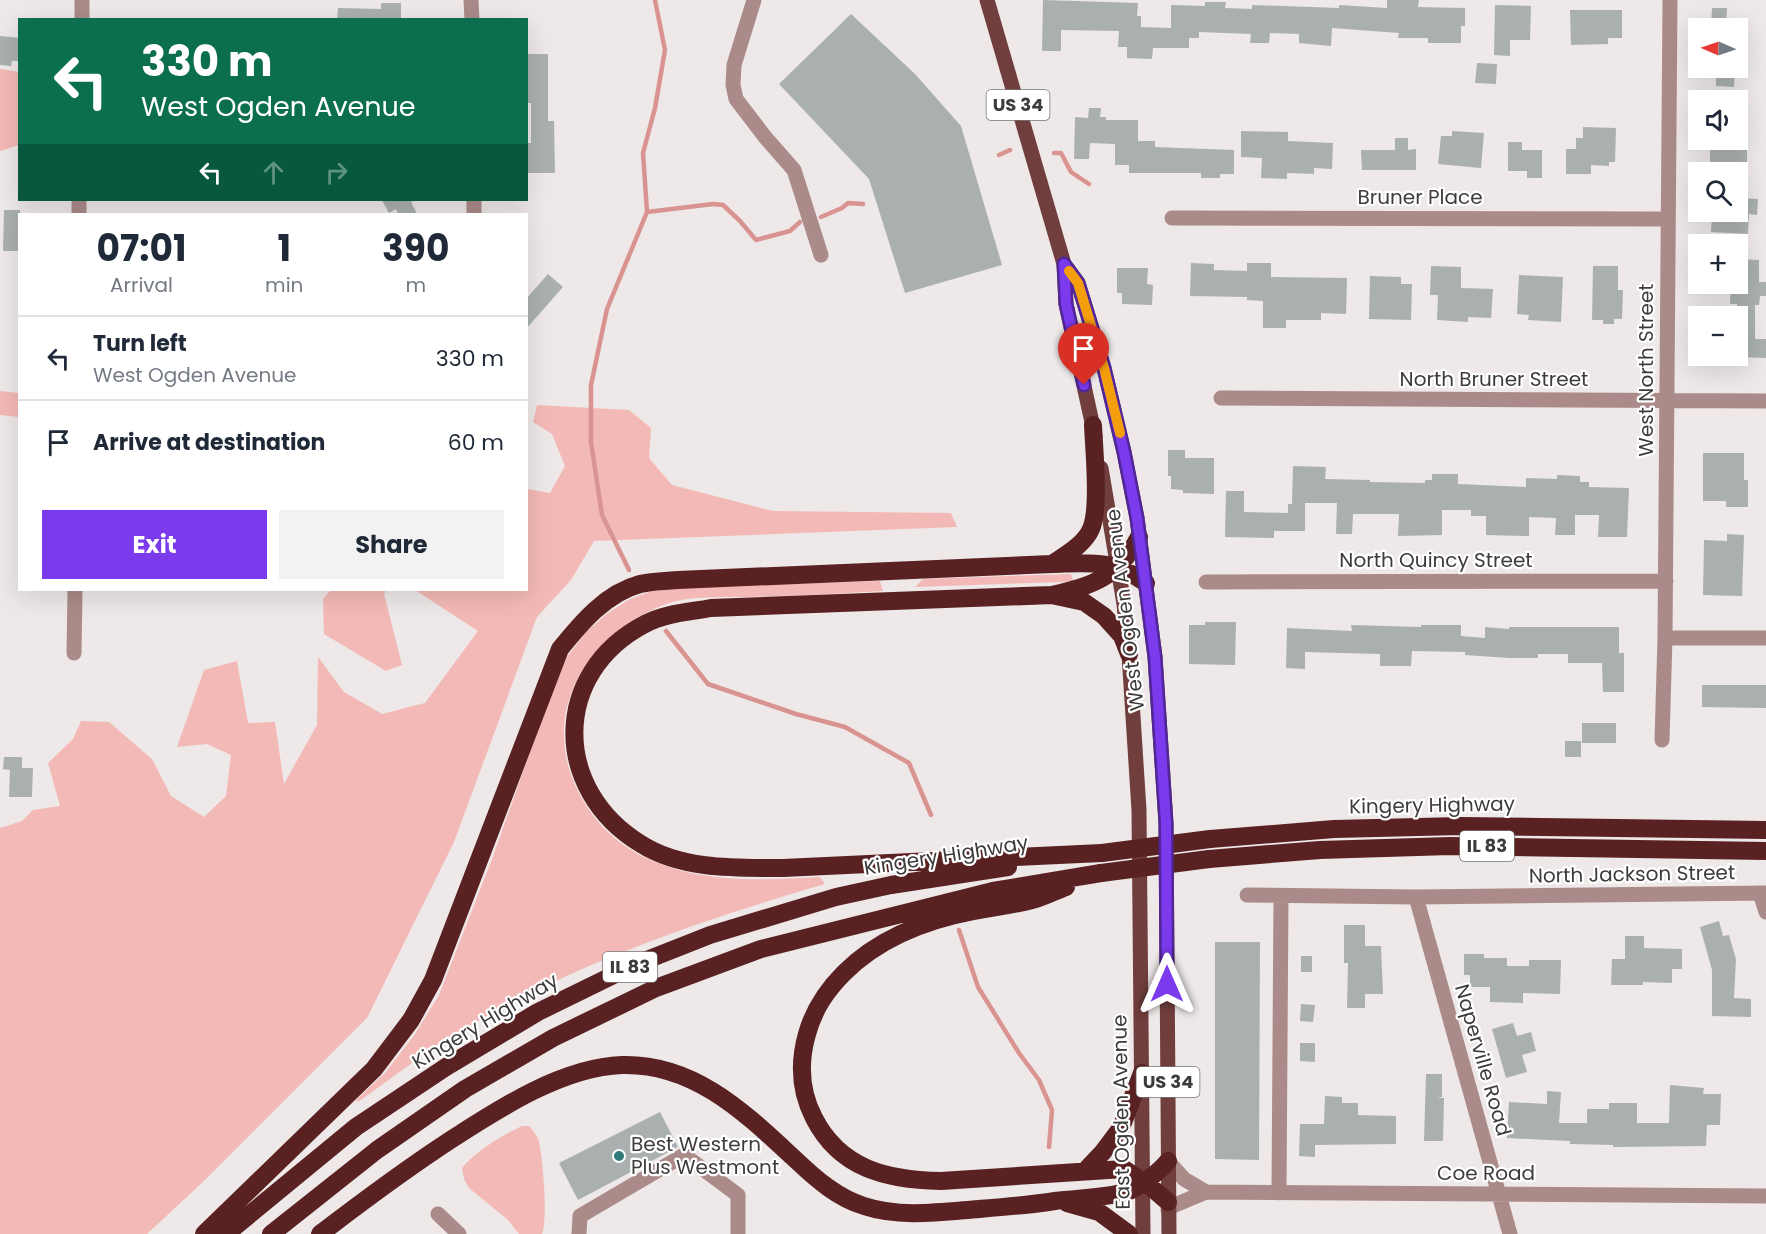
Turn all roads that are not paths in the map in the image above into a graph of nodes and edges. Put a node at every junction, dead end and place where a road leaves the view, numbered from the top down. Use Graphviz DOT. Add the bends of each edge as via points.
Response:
graph roads {
  1 [pos="82,0"];
  2 [pos="471,0"];
  3 [pos="754,0"];
  4 [pos="987,0"];
  5 [pos="1670,0"];
  6 [pos="81,18"];
  7 [pos="471,18"];
  8 [pos="1172,218"];
  9 [pos="1668,219"];
  10 [pos="821,255"];
  11 [pos="1064,264"];
  12 [pos="1221,398"];
  13 [pos="1667,401"];
  14 [pos="1766,401"];
  15 [pos="1093,425"];
  16 [pos="1139,537"];
  17 [pos="1052,564"];
  18 [pos="1118,567"];
  19 [pos="1666,581"];
  20 [pos="1206,582"];
  21 [pos="1146,584"];
  22 [pos="75,591"];
  23 [pos="1052,595"];
  24 [pos="1665,638"];
  25 [pos="1766,638"];
  26 [pos="74,653"];
  27 [pos="1129,654"];
  28 [pos="1662,740"];
  29 [pos="1139,810"];
  30 [pos="1766,830"];
  31 [pos="1766,851"];
  32 [pos="1102,853"];
  33 [pos="1101,873"];
  34 [pos="1763,893"];
  35 [pos="1247,895"];
  36 [pos="1281,896"];
  37 [pos="1416,897"];
  38 [pos="1766,912"];
  39 [pos="1142,1073"];
  40 [pos="1168,1161"];
  41 [pos="1086,1170"];
  42 [pos="1143,1182"];
  43 [pos="1206,1192"];
  44 [pos="1279,1193"];
  45 [pos="1498,1194"];
  46 [pos="1766,1196"];
  47 [pos="1060,1200"];
  48 [pos="1168,1206"];
  49 [pos="438,1214"];
  50 [pos="204,1234"];
  51 [pos="226,1234"];
  52 [pos="271,1234"];
  53 [pos="320,1234"];
  54 [pos="459,1234"];
  55 [pos="579,1234"];
  56 [pos="738,1234"];
  57 [pos="1129,1234"];
  58 [pos="1143,1234"];
  59 [pos="1168,1234"];
  60 [pos="1510,1234"];
  1 -- 6 [label="street"];
  2 -- 7 [label="street"];
  3 -- 10 [label="street" via="734,65 736,99 794,170"];
  4 -- 11 [label="main road, West Ogden Avenue / US 34"];
  5 -- 9 [label="street, West North Street"];
  8 -- 9 [label="street, Bruner Place"];
  9 -- 13 [label="street, West North Street"];
  11 -- 15 [label="main road, West Ogden Avenue / US 34" via="1066,304"];
  11 -- 16 [label="main road, West Ogden Avenue / US 34" via="1078,283 1104,368"];
  12 -- 13 [label="street, North Bruner Street"];
  13 -- 14 [label="street, North Bruner Street"];
  13 -- 19 [label="street, West North Street"];
  15 -- 17 [label="highway" via="1095,502 1091,529 1076,547"];
  15 -- 18 [label="main road, West Ogden Avenue / US 34"];
  16 -- 18 [label="highway"];
  16 -- 21 [label="main road, West Ogden Avenue / US 34"];
  17 -- 18 [label="highway" via="1101,563"];
  17 -- 50 [label="highway" via="678,580 639,584 607,600 560,649 437,969 411,1020 374,1069"];
  18 -- 21 [label="highway"];
  18 -- 23 [label="highway" via="1096,583"];
  18 -- 27 [label="main road, West Ogden Avenue / US 34"];
  19 -- 20 [label="street, North Quincy Street"];
  19 -- 24 [label="street, West North Street"];
  21 -- 40 [label="main road, West Ogden Avenue / US 34" via="1166,823"];
  22 -- 26 [label="street"];
  23 -- 27 [label="highway" via="1084,602 1104,616 1122,636"];
  23 -- 32 [label="highway" via="711,608 646,623 618,642 598,663 585,686 574,738 577,763 592,798 618,828 663,854 704,864 783,868"];
  24 -- 25 [label="street"];
  24 -- 28 [label="street, West North Street"];
  27 -- 29 [label="main road, West Ogden Avenue / US 34"];
  29 -- 39 [label="main road, East Ogden Avenue / US 34"];
  30 -- 32 [label="highway, Kingery Highway / IL 83, bridge" via="1460,826 1334,829"];
  31 -- 33 [label="highway, Kingery Highway / IL 83, bridge" via="1450,846 1320,850"];
  32 -- 51 [label="highway, Kingery Highway / IL 83" via="836,897 710,935 634,965 538,1012 446,1067 356,1128"];
  33 -- 41 [label="highway" via="1033,899 930,922 889,938 856,960 830,987 812,1014 803,1047 801,1075 808,1106 819,1128 834,1148 870,1169 895,1177 941,1181"];
  33 -- 52 [label="highway, Kingery Highway / IL 83" via="993,891 761,949 656,988 553,1038 465,1089 377,1150"];
  34 -- 37 [label="street, North Jackson Street"];
  34 -- 38 [label="street"];
  35 -- 36 [label="street, North Jackson Street"];
  36 -- 37 [label="street, North Jackson Street"];
  36 -- 44 [label="street"];
  37 -- 45 [label="street, Naperville Road"];
  39 -- 41 [label="highway" via="1121,1128"];
  39 -- 42 [label="main road, East Ogden Avenue / US 34"];
  40 -- 42 [label="highway"];
  40 -- 43 [label="street" via="1184,1179"];
  40 -- 48 [label="main road, US 34"];
  41 -- 42 [label="highway" via="1124,1169"];
  42 -- 47 [label="highway" via="1126,1191"];
  42 -- 48 [label="highway"];
  42 -- 58 [label="main road, East Ogden Avenue / US 34"];
  43 -- 44 [label="street, Coe Road"];
  43 -- 48 [label="street, Coe Road"];
  44 -- 45 [label="street, Coe Road"];
  45 -- 46 [label="street, Coe Road"];
  45 -- 60 [label="street, Naperville Road"];
  47 -- 53 [label="highway" via="911,1213 864,1206 824,1185 734,1104 703,1085 663,1070 622,1065 568,1077 496,1110 390,1180"];
  47 -- 57 [label="highway" via="1099,1212"];
  48 -- 59 [label="main road, US 34"];
  49 -- 54 [label="street"];
  55 -- 56 [label="street" via="580,1216 684,1155 738,1195"];
}
